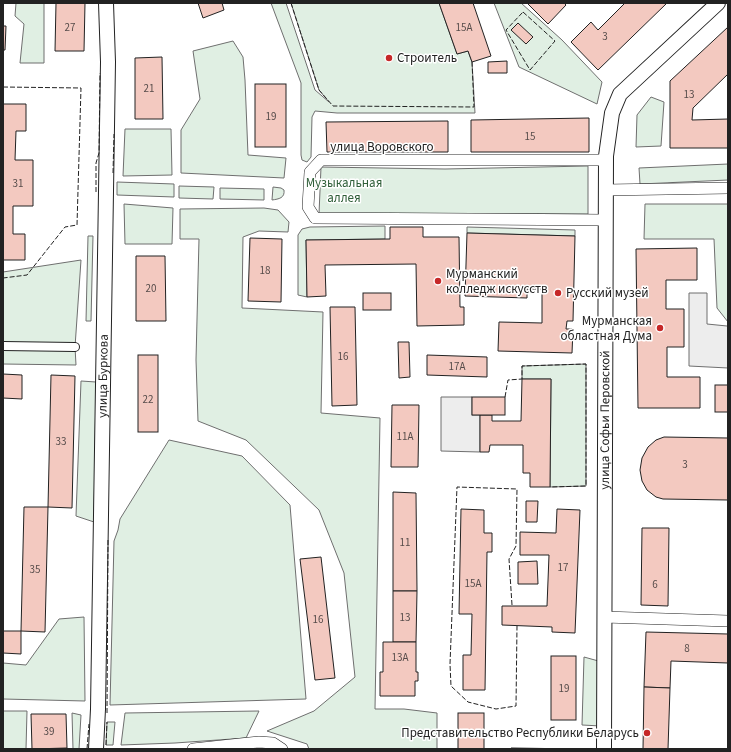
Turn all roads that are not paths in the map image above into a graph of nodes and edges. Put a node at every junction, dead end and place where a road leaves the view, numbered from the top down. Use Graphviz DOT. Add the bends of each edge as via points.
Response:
graph roads {
  1 [pos="106,3"];
  2 [pos="718,3"];
  3 [pos="606,160"];
  4 [pos="728,188"];
  5 [pos="605,190"];
  6 [pos="605,220"];
  7 [pos="3,346"];
  8 [pos="75,347"];
  9 [pos="604,617"];
  10 [pos="728,621"];
  11 [pos="96,749"];
  12 [pos="193,749"];
  13 [pos="282,749"];
  14 [pos="604,749"];
  1 -- 11 [label="street, улица Буркова" via="108,62"];
  2 -- 3 [label="street, улица Софьи Перовской" via="620,94 612,113"];
  3 -- 5 [label="street, улица Софьи Перовской"];
  3 -- 6 [label="street, улица Воровского" via="321,160 310,172 308,207 315,218"];
  4 -- 5 [label="street"];
  5 -- 6 [label="street, улица Софьи Перовской"];
  6 -- 9 [label="street, улица Софьи Перовской"];
  7 -- 8 [label="street"];
  9 -- 10 [label="street"];
  9 -- 14 [label="street, улица Софьи Перовской"];
  12 -- 13 [label="street" via="259,742 274,743"];
}
